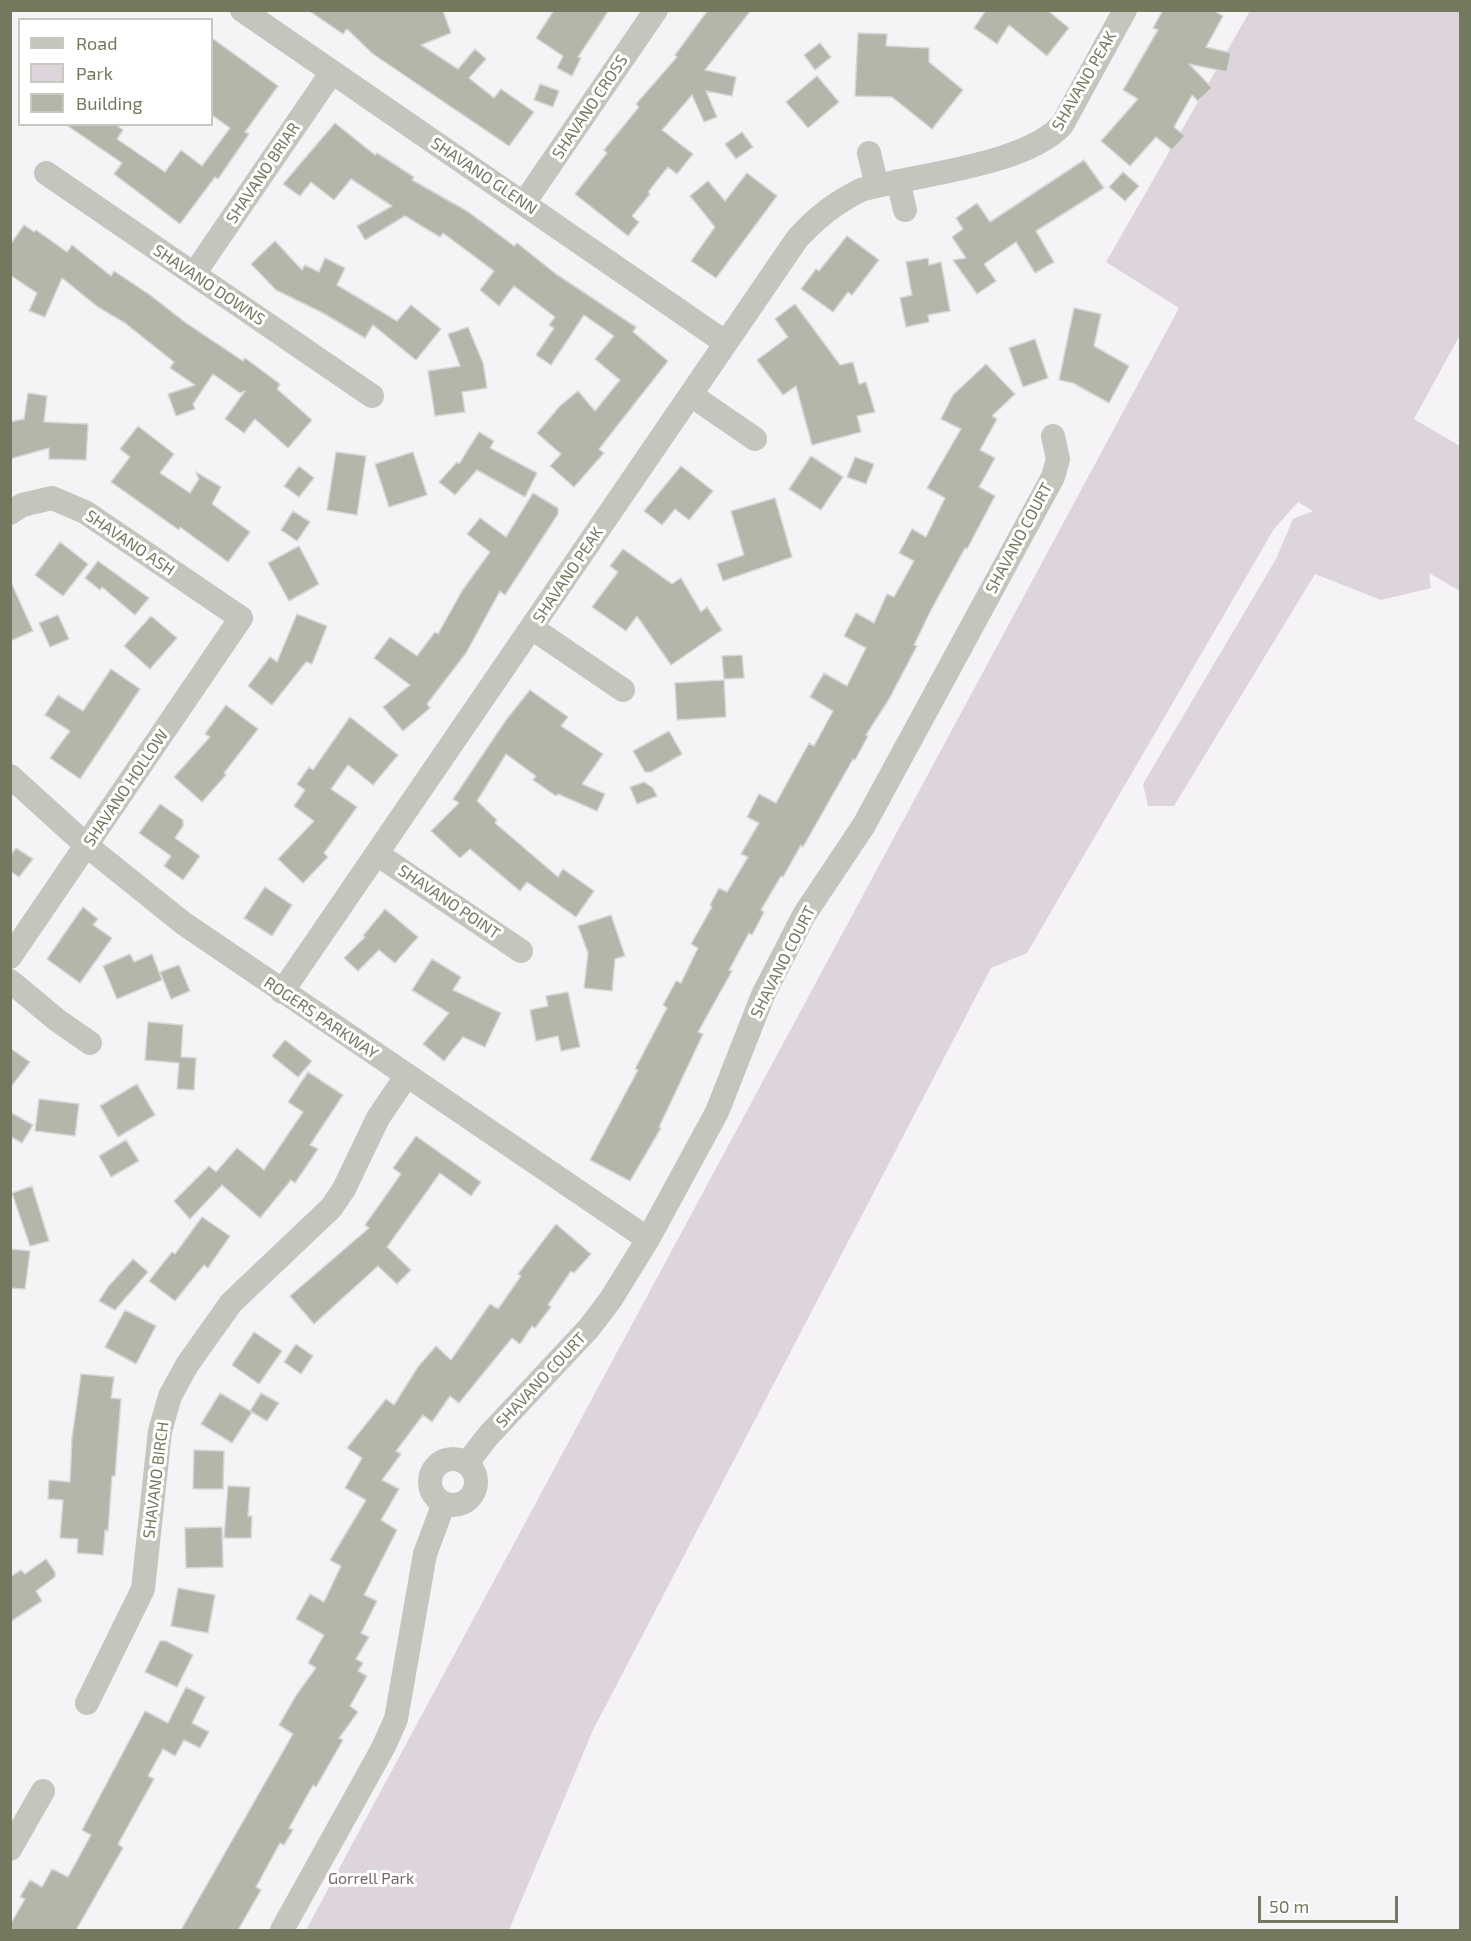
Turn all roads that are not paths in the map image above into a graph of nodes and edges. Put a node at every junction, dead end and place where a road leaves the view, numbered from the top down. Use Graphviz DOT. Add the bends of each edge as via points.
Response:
graph roads {
  1 [pos="242,10"];
  2 [pos="656,10"];
  3 [pos="1122,12"];
  4 [pos="332,72"];
  5 [pos="869,153"];
  6 [pos="46,174"];
  7 [pos="887,183"];
  8 [pos="524,203"];
  9 [pos="905,210"];
  10 [pos="194,274"];
  11 [pos="726,343"];
  12 [pos="691,395"];
  13 [pos="372,396"];
  14 [pos="1053,436"];
  15 [pos="755,439"];
  16 [pos="10,513"];
  17 [pos="241,618"];
  18 [pos="532,628"];
  19 [pos="623,690"];
  20 [pos="10,776"];
  21 [pos="87,845"];
  22 [pos="377,854"];
  23 [pos="521,951"];
  24 [pos="10,957"];
  25 [pos="10,981"];
  26 [pos="282,992"];
  27 [pos="90,1043"];
  28 [pos="407,1075"];
  29 [pos="648,1239"];
  30 [pos="87,1703"];
  31 [pos="43,1791"];
  32 [pos="10,1849"];
  33 [pos="282,1930"];
  1 -- 4 [label="street, SHAVANO GLENN"];
  2 -- 8 [label="street, SHAVANO CROSS"];
  3 -- 7 [label="street, SHAVANO PEAK" via="1062,125 1052,136 1018,154"];
  4 -- 8 [label="street, SHAVANO GLENN"];
  4 -- 10 [label="street, SHAVANO BRIAR"];
  5 -- 7 [label="street"];
  6 -- 10 [label="street, SHAVANO DOWNS"];
  7 -- 9 [label="street"];
  7 -- 11 [label="street, SHAVANO PEAK" via="837,202 816,218"];
  8 -- 11 [label="street, SHAVANO GLENN"];
  10 -- 13 [label="street, SHAVANO DOWNS"];
  11 -- 12 [label="street, SHAVANO PEAK"];
  12 -- 15 [label="street"];
  12 -- 18 [label="street, SHAVANO PEAK"];
  14 -- 29 [label="street, SHAVANO COURT" via="1058,459 1053,477 864,825 804,915 763,995 717,1112"];
  16 -- 17 [label="street, SHAVANO ASH" via="22,505 52,498 85,512"];
  17 -- 21 [label="street, SHAVANO HOLLOW"];
  18 -- 19 [label="street"];
  18 -- 22 [label="street, SHAVANO PEAK"];
  20 -- 21 [label="street, ROGERS PARKWAY"];
  21 -- 24 [label="street, SHAVANO HOLLOW"];
  21 -- 26 [label="street, ROGERS PARKWAY" via="183,923"];
  22 -- 23 [label="street, SHAVANO POINT"];
  22 -- 26 [label="street, SHAVANO PEAK"];
  25 -- 27 [label="street"];
  26 -- 28 [label="street, ROGERS PARKWAY"];
  28 -- 29 [label="street, ROGERS PARKWAY"];
  28 -- 30 [label="street, SHAVANO BIRCH" via="378,1118 344,1189 330,1208 231,1303 170,1396 160,1431 143,1589"];
  29 -- 33 [label="street, SHAVANO COURT" via="589,1328 488,1436 467,1464 476,1477 474,1493 461,1504 444,1503 425,1554 396,1719"];
  31 -- 32 [label="street"];
}
